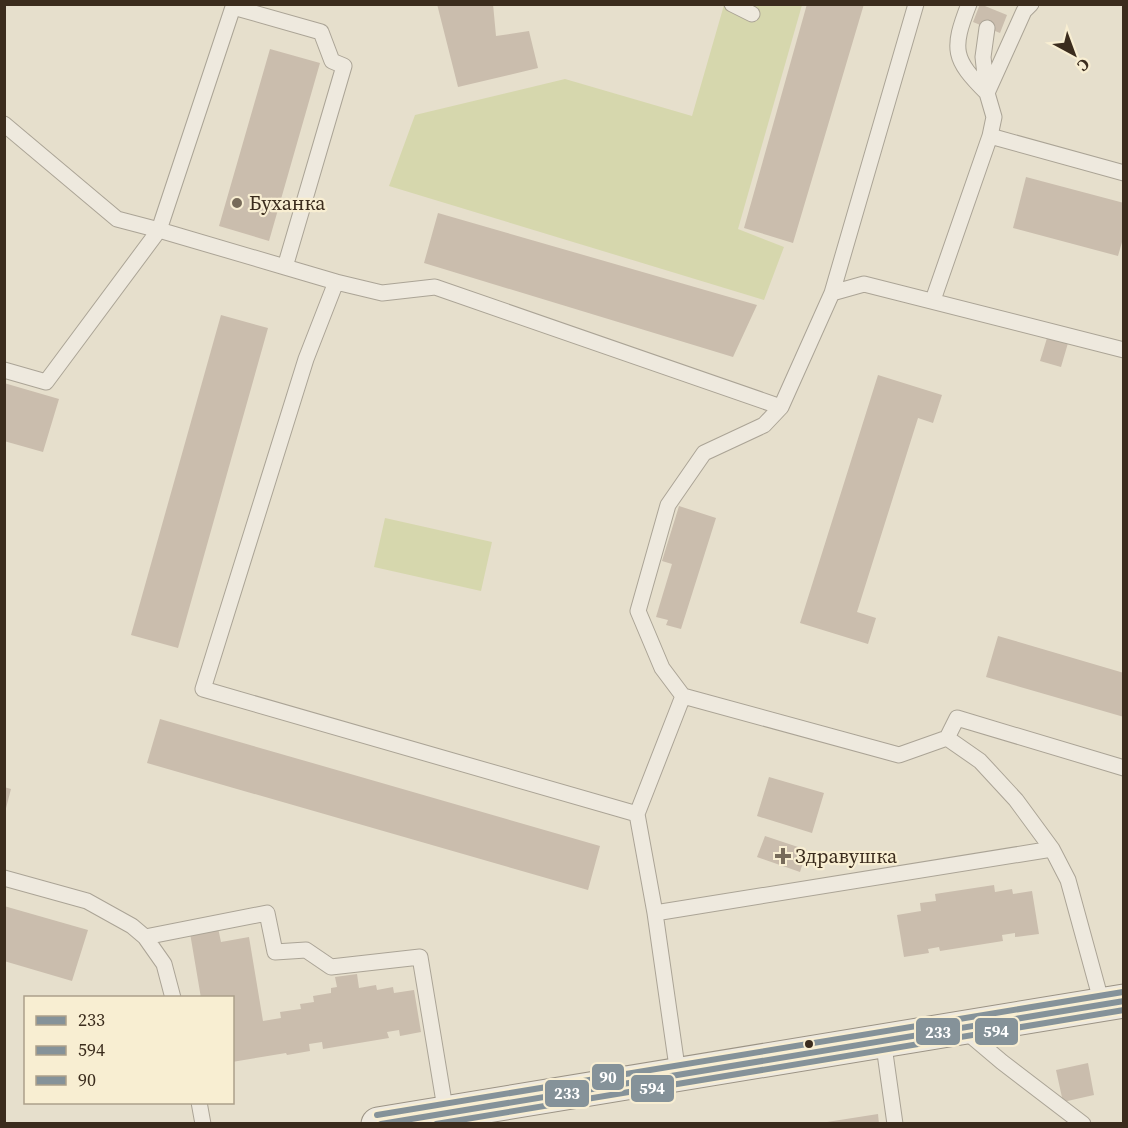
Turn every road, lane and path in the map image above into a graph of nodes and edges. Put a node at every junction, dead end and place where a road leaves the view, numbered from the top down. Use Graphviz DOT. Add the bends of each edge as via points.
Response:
graph roads {
  1 [pos="732,4"];
  2 [pos="916,4"];
  3 [pos="969,4"];
  4 [pos="1031,4"];
  5 [pos="752,14"];
  6 [pos="987,28"];
  7 [pos="987,93"];
  8 [pos="4,124"];
  9 [pos="990,136"];
  10 [pos="1124,173"];
  11 [pos="159,230"];
  12 [pos="285,267"];
  13 [pos="336,282"];
  14 [pos="832,293"];
  15 [pos="933,300"];
  16 [pos="1124,350"];
  17 [pos="4,370"];
  18 [pos="781,407"];
  19 [pos="683,696"];
  20 [pos="947,738"];
  21 [pos="1124,768"];
  22 [pos="637,814"];
  23 [pos="1052,849"];
  24 [pos="4,878"];
  25 [pos="655,913"];
  26 [pos="145,937"];
  27 [pos="172,996"];
  28 [pos="1113,1002"];
  29 [pos="961,1027"];
  30 [pos="883,1039"];
  31 [pos="678,1074"];
  32 [pos="199,1104"];
  33 [pos="446,1113"];
  34 [pos="203,1124"];
  35 [pos="378,1124"];
  36 [pos="895,1124"];
  37 [pos="1083,1124"];
  1 -- 5 [label="lane"];
  2 -- 14 [label="lane"];
  3 -- 7 [label="lane" via="956,54 967,74"];
  4 -- 7 [label="lane" via="1024,11"];
  6 -- 7 [label="lane" via="983,57"];
  7 -- 9 [label="lane" via="994,117"];
  8 -- 11 [label="lane" via="117,219"];
  9 -- 10 [label="lane"];
  9 -- 15 [label="lane"];
  11 -- 12 [label="lane"];
  11 -- 12 [label="lane" via="233,7 321,32 332,61 344,66"];
  11 -- 17 [label="lane" via="46,382"];
  12 -- 13 [label="lane"];
  13 -- 18 [label="lane" via="382,293 435,287"];
  13 -- 22 [label="lane" via="306,359 203,690"];
  14 -- 15 [label="lane" via="864,284"];
  14 -- 18 [label="lane"];
  15 -- 16 [label="lane"];
  18 -- 19 [label="lane" via="764,425 704,453 668,505 638,611 662,668"];
  19 -- 20 [label="lane" via="899,755"];
  19 -- 22 [label="lane"];
  20 -- 21 [label="lane" via="957,718"];
  20 -- 23 [label="lane" via="980,762 1016,800"];
  22 -- 25 [label="lane"];
  23 -- 25 [label="lane"];
  23 -- 28 [label="lane" via="1068,880"];
  24 -- 26 [label="lane" via="87,901"];
  25 -- 31 [label="lane"];
  26 -- 27 [label="lane" via="164,964"];
  26 -- 33 [label="lane" via="267,913 275,952 306,950 331,967 420,957"];
  28 -- 29 [label="main road"];
  29 -- 30 [label="main road"];
  29 -- 37 [label="lane"];
  30 -- 31 [label="main road"];
  30 -- 36 [label="lane"];
  31 -- 33 [label="main road"];
  32 -- 34 [label="lane"];
  33 -- 35 [label="main road"];
}
